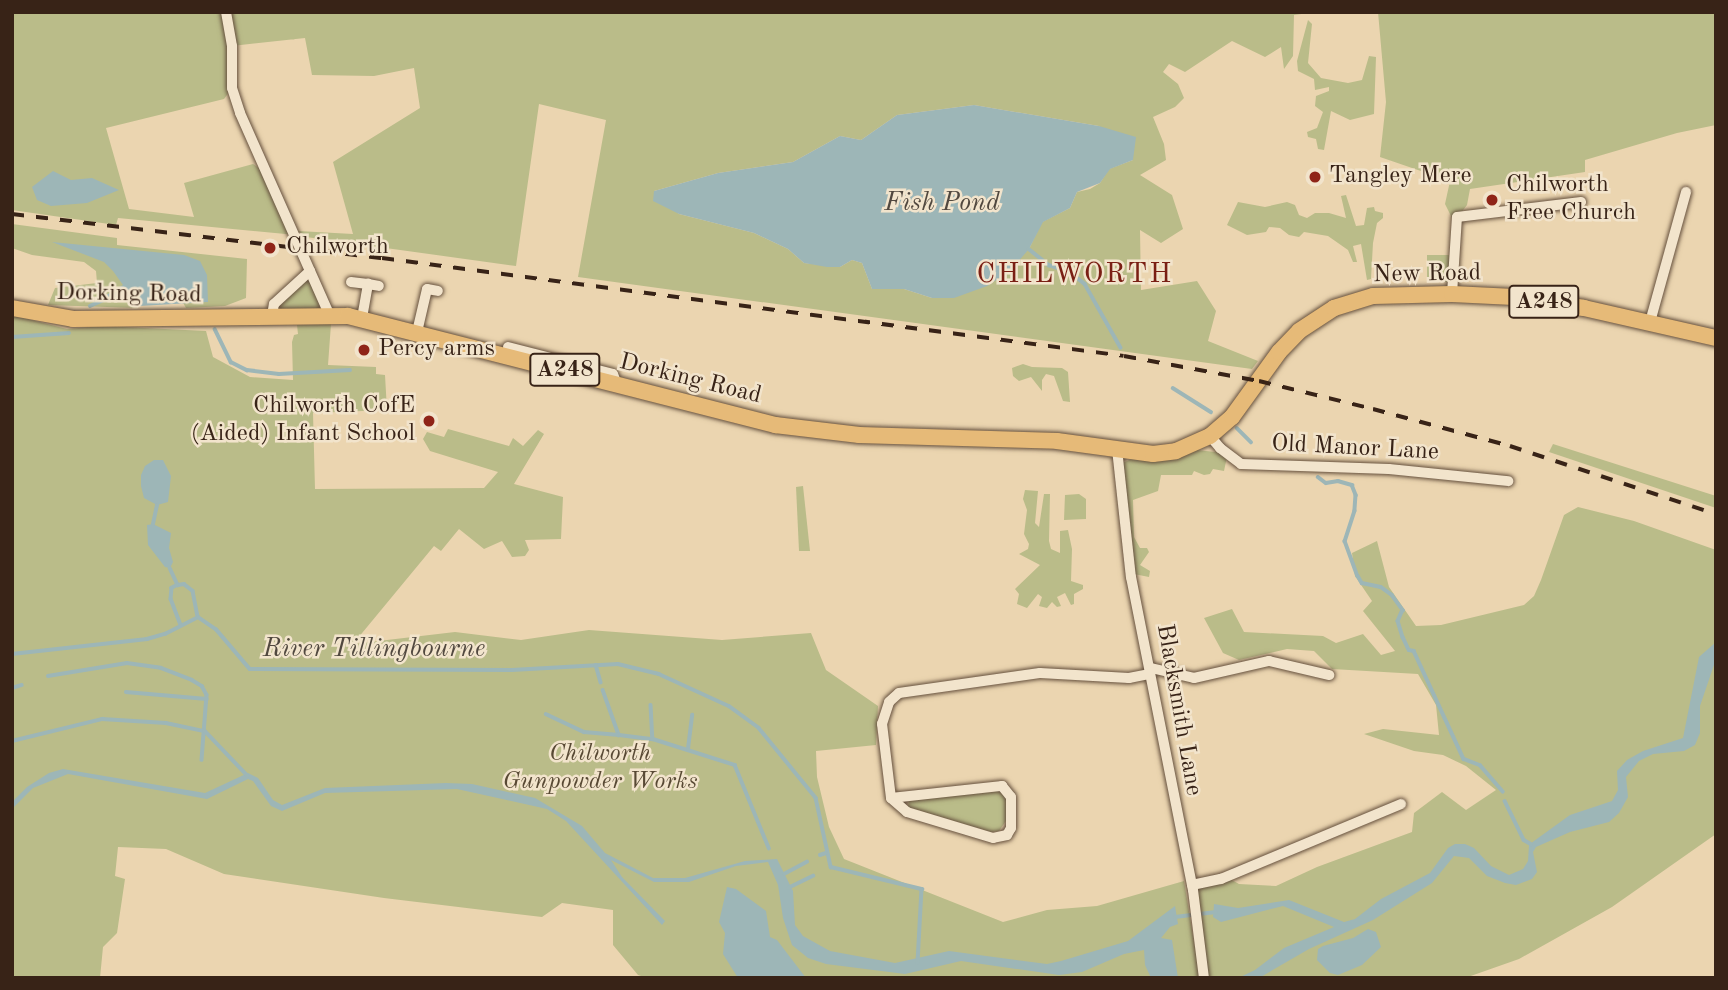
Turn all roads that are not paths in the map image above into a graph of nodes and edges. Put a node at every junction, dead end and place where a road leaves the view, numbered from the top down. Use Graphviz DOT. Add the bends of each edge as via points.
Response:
graph roads {
  1 [pos="226,12"];
  2 [pos="1686,192"];
  3 [pos="1581,202"];
  4 [pos="310,271"];
  5 [pos="351,282"];
  6 [pos="368,284"];
  7 [pos="380,286"];
  8 [pos="438,291"];
  9 [pos="1452,294"];
  10 [pos="12,308"];
  11 [pos="329,314"];
  12 [pos="272,316"];
  13 [pos="362,318"];
  14 [pos="1650,322"];
  15 [pos="417,331"];
  16 [pos="1716,338"];
  17 [pos="508,347"];
  18 [pos="554,363"];
  19 [pos="1255,387"];
  20 [pos="1210,436"];
  21 [pos="1117,449"];
  22 [pos="1508,481"];
  23 [pos="1150,671"];
  24 [pos="1329,675"];
  25 [pos="891,798"];
  26 [pos="1401,804"];
  27 [pos="1192,885"];
  28 [pos="1204,978"];
  1 -- 4 [label="street" via="232,88 240,113"];
  2 -- 14 [label="street"];
  3 -- 9 [label="street" via="1457,216"];
  4 -- 11 [label="street"];
  4 -- 12 [label="street" via="274,304"];
  5 -- 6 [label="street"];
  6 -- 7 [label="street"];
  6 -- 13 [label="street"];
  8 -- 15 [label="street" via="424,289"];
  9 -- 14 [label="main road, New Road / A248" via="1514,298"];
  9 -- 19 [label="main road, New Road / A248" via="1373,296 1334,308 1299,331"];
  10 -- 12 [label="main road, Dorking Road / A248" via="73,318"];
  11 -- 12 [label="main road, Dorking Road / A248"];
  11 -- 13 [label="main road, Dorking Road / A248"];
  13 -- 15 [label="main road, Dorking Road / A248"];
  14 -- 16 [label="main road, New Road / A248"];
  15 -- 18 [label="main road, Dorking Road / A248"];
  17 -- 18 [label="street"];
  18 -- 21 [label="main road, Dorking Road / A248" via="711,411 816,431 1058,441"];
  19 -- 20 [label="main road, Dorking Road / A248"];
  20 -- 21 [label="main road, Dorking Road / A248" via="1164,453"];
  20 -- 22 [label="street, Old Manor Lane" via="1241,464 1388,468"];
  21 -- 23 [label="street, Blacksmith Lane" via="1131,577"];
  23 -- 24 [label="street" via="1194,678 1269,661"];
  23 -- 25 [label="street" via="1129,678 1040,673 899,693 889,702 881,724"];
  23 -- 27 [label="street, Blacksmith Lane"];
  25 -- 25 [label="street" via="1002,786 1011,797 1011,828 1007,835 993,838 907,812"];
  26 -- 27 [label="street" via="1221,879"];
  27 -- 28 [label="street, Blacksmith Lane"];
}
